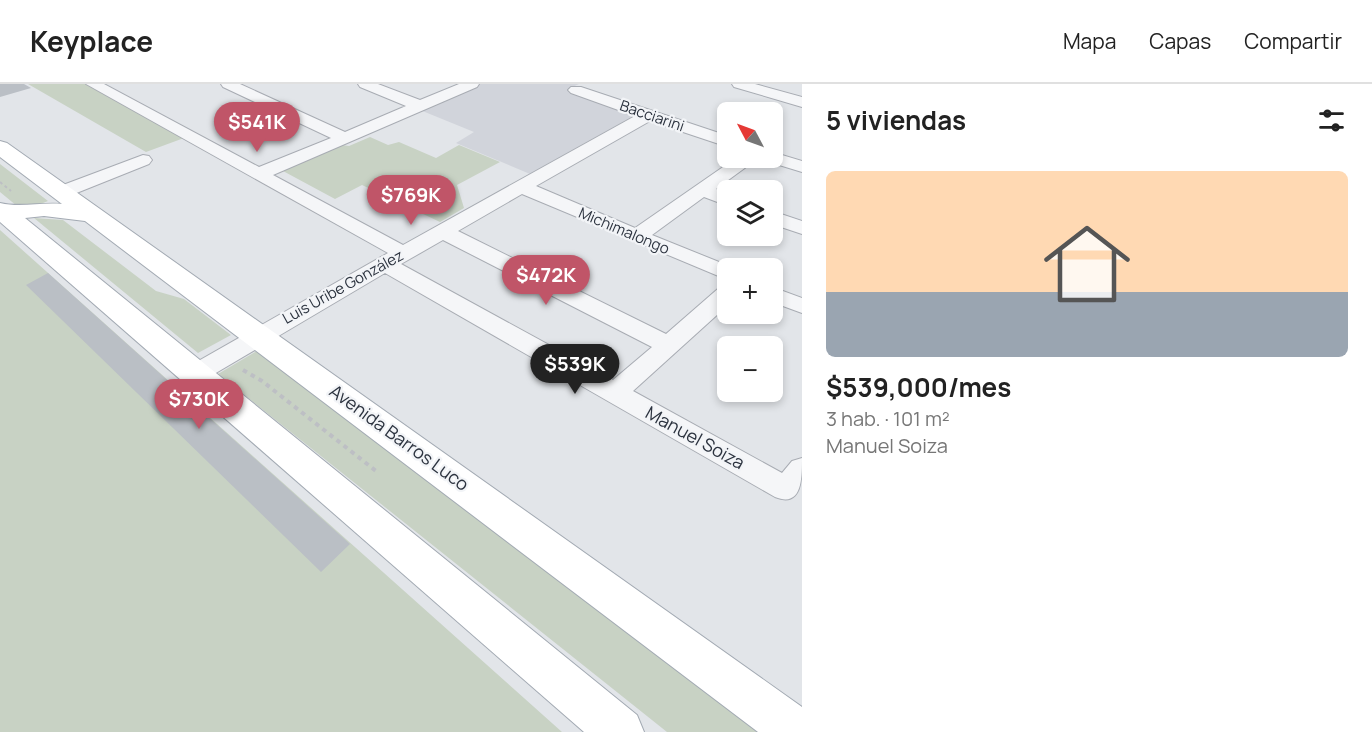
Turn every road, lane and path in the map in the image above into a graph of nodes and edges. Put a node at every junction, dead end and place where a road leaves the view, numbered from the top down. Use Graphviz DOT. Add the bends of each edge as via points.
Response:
graph roads {
  1 [pos="228,84"];
  2 [pos="365,84"];
  3 [pos="472,84"];
  4 [pos="739,84"];
  5 [pos="103,85"];
  6 [pos="582,87"];
  7 [pos="802,102"];
  8 [pos="420,106"];
  9 [pos="648,115"];
  10 [pos="345,138"];
  11 [pos="717,138"];
  12 [pos="0,147"];
  13 [pos="143,160"];
  14 [pos="733,168"];
  15 [pos="259,174"];
  16 [pos="521,187"];
  17 [pos="702,190"];
  18 [pos="62,192"];
  19 [pos="717,196"];
  20 [pos="1,213"];
  21 [pos="96,216"];
  22 [pos="783,221"];
  23 [pos="802,228"];
  24 [pos="442,231"];
  25 [pos="637,236"];
  26 [pos="394,258"];
  27 [pos="717,269"];
  28 [pos="783,298"];
  29 [pos="717,302"];
  30 [pos="802,306"];
  31 [pos="259,335"];
  32 [pos="668,345"];
  33 [pos="208,366"];
  34 [pos="615,393"];
  35 [pos="376,471"];
  36 [pos="794,479"];
  37 [pos="620,732"];
  38 [pos="797,732"];
  1 -- 10 [label="street"];
  2 -- 8 [label="street"];
  3 -- 8 [label="street"];
  4 -- 7 [label="street"];
  5 -- 15 [label="street, Manuel Soiza"];
  6 -- 9 [label="street, Bacciarini"];
  8 -- 10 [label="street"];
  9 -- 11 [label="street, Bacciarini"];
  9 -- 16 [label="street, Luis Uribe González"];
  10 -- 15 [label="street"];
  12 -- 18 [label="main road, Avenida Barros Luco"];
  13 -- 18 [label="street"];
  14 -- 17 [label="street"];
  15 -- 26 [label="street, Manuel Soiza"];
  16 -- 24 [label="street, Luis Uribe González"];
  16 -- 25 [label="street, Michimalongo"];
  17 -- 19 [label="street"];
  17 -- 25 [label="street"];
  18 -- 21 [label="main road, Avenida Barros Luco"];
  20 -- 21 [label="main road" via="58,210"];
  20 -- 33 [label="main road"];
  21 -- 31 [label="main road, Avenida Barros Luco"];
  22 -- 23 [label="street"];
  24 -- 26 [label="street, Luis Uribe González"];
  24 -- 32 [label="street"];
  25 -- 27 [label="street, Michimalongo"];
  26 -- 31 [label="street, Luis Uribe González"];
  26 -- 34 [label="street, Manuel Soiza"];
  28 -- 30 [label="street"];
  29 -- 32 [label="street"];
  31 -- 33 [label="street, Luis Uribe González"];
  31 -- 38 [label="main road, Avenida Barros Luco"];
  32 -- 34 [label="street"];
  33 -- 35 [label="path" via="262,381"];
  33 -- 37 [label="main road"];
  34 -- 36 [label="street, Manuel Soiza"];
}
